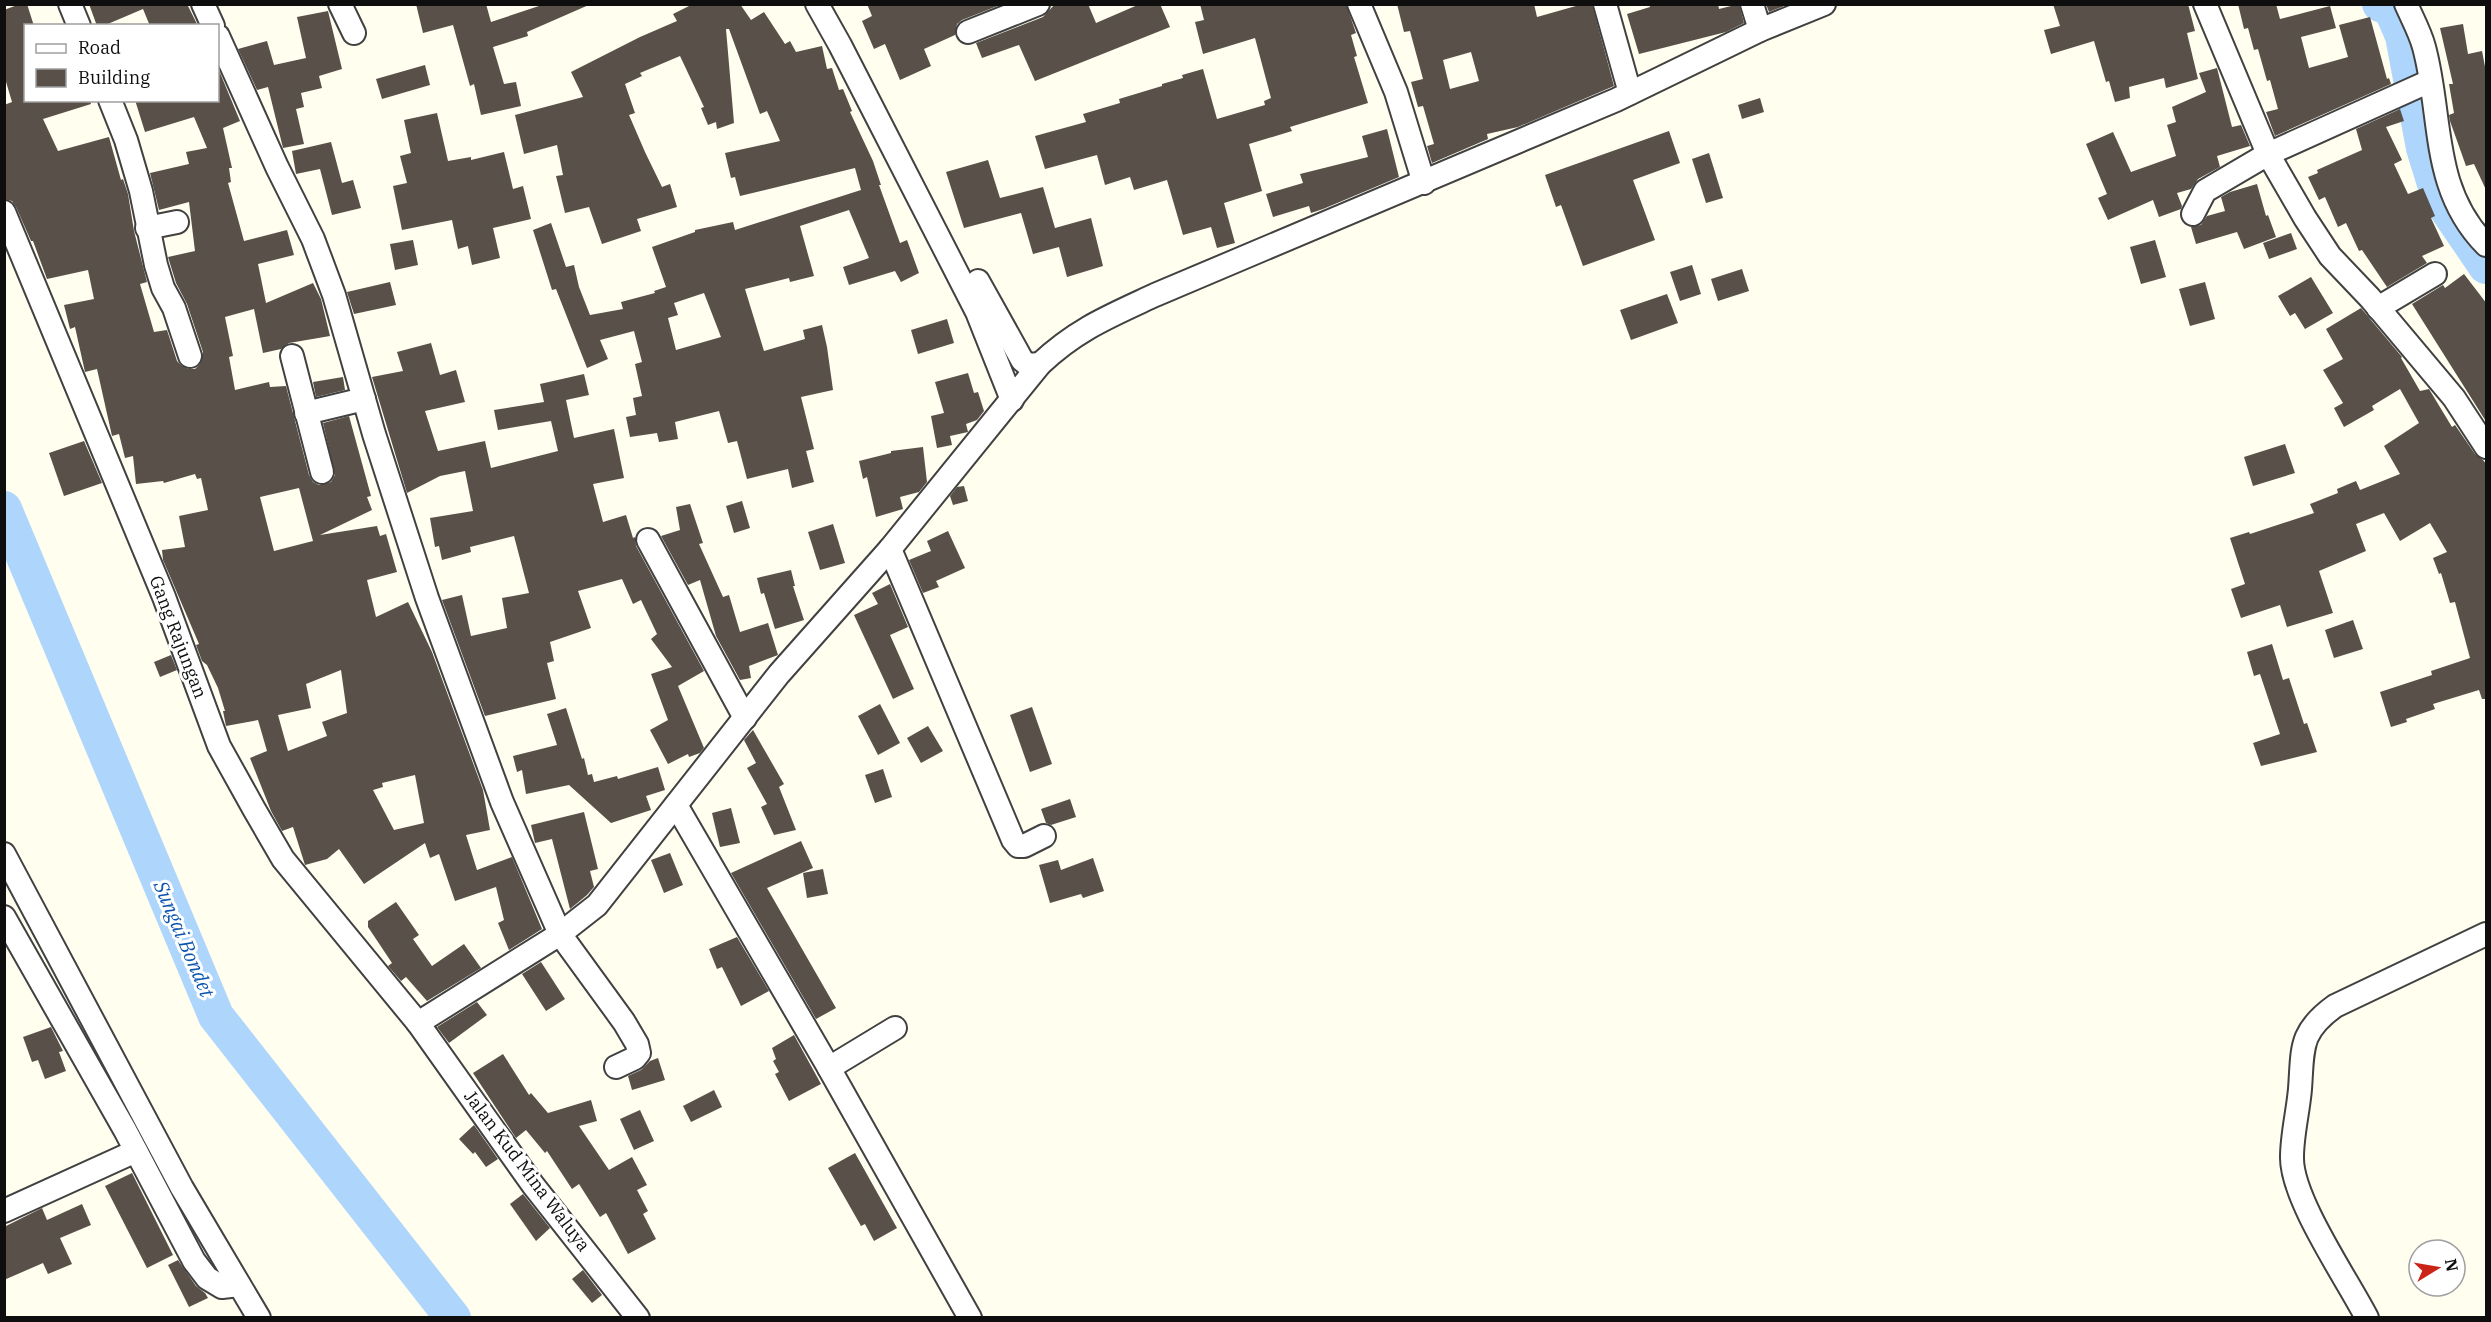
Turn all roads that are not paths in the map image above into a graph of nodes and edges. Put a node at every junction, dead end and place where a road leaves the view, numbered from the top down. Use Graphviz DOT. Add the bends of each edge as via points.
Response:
graph roads {
  1 [pos="70,4"];
  2 [pos="203,4"];
  3 [pos="340,4"];
  4 [pos="817,4"];
  5 [pos="831,4"];
  6 [pos="1038,4"];
  7 [pos="1359,4"];
  8 [pos="1605,4"];
  9 [pos="1752,4"];
  10 [pos="1824,4"];
  11 [pos="2205,4"];
  12 [pos="2406,4"];
  13 [pos="78,24"];
  14 [pos="212,24"];
  15 [pos="1760,30"];
  16 [pos="968,32"];
  17 [pos="354,33"];
  18 [pos="219,38"];
  19 [pos="2417,86"];
  20 [pos="1630,93"];
  21 [pos="111,102"];
  22 [pos="2268,154"];
  23 [pos="1424,183"];
  24 [pos="4,212"];
  25 [pos="2193,214"];
  26 [pos="177,222"];
  27 [pos="147,228"];
  28 [pos="2487,244"];
  29 [pos="2435,274"];
  30 [pos="983,307"];
  31 [pos="2378,308"];
  32 [pos="190,356"];
  33 [pos="292,356"];
  34 [pos="1025,383"];
  35 [pos="364,399"];
  36 [pos="306,413"];
  37 [pos="2487,447"];
  38 [pos="322,472"];
  39 [pos="648,540"];
  40 [pos="890,549"];
  41 [pos="745,717"];
  42 [pos="676,805"];
  43 [pos="1044,836"];
  44 [pos="4,854"];
  45 [pos="4,918"];
  46 [pos="560,934"];
  47 [pos="2487,934"];
  48 [pos="418,1023"];
  49 [pos="895,1028"];
  50 [pos="616,1067"];
  51 [pos="829,1068"];
  52 [pos="136,1151"];
  53 [pos="4,1211"];
  54 [pos="239,1285"];
  55 [pos="259,1317"];
  56 [pos="638,1317"];
  57 [pos="970,1317"];
  58 [pos="2367,1317"];
  1 -- 13 [label="street"];
  2 -- 14 [label="street"];
  3 -- 17 [label="street"];
  4 -- 30 [label="street"];
  5 -- 30 [label="street"];
  6 -- 16 [label="street"];
  7 -- 23 [label="street" via="1396,92"];
  8 -- 20 [label="street"];
  9 -- 15 [label="street"];
  10 -- 15 [label="street"];
  11 -- 22 [label="street"];
  12 -- 19 [label="street" via="2424,47"];
  15 -- 20 [label="street"];
  18 -- 35 [label="street" via="313,239 334,295"];
  19 -- 22 [label="street"];
  19 -- 28 [label="street" via="2449,184 2461,210"];
  20 -- 23 [label="street"];
  21 -- 27 [label="street" via="138,181"];
  22 -- 25 [label="street" via="2205,191"];
  22 -- 31 [label="street" via="2330,255"];
  23 -- 34 [label="street" via="1089,325 1056,349"];
  24 -- 48 [label="street, Gang Rajungan" via="164,597 219,746 283,859"];
  26 -- 27 [label="street"];
  27 -- 32 [label="street" via="163,288"];
  29 -- 31 [label="street"];
  30 -- 34 [label="street"];
  30 -- 34 [label="street" via="1028,365"];
  31 -- 37 [label="street" via="2454,398"];
  33 -- 36 [label="street"];
  34 -- 40 [label="street"];
  35 -- 36 [label="street"];
  35 -- 46 [label="street" via="449,660 502,802"];
  36 -- 38 [label="street"];
  39 -- 41 [label="street"];
  40 -- 41 [label="street"];
  40 -- 43 [label="street" via="1013,840 1024,846"];
  41 -- 42 [label="street"];
  42 -- 46 [label="street" via="597,905"];
  42 -- 51 [label="street"];
  44 -- 54 [label="street" via="182,1188"];
  45 -- 52 [label="street"];
  46 -- 48 [label="street"];
  46 -- 50 [label="street" via="637,1044 639,1053 635,1058"];
  47 -- 58 [label="street" via="2335,1006 2307,1033 2291,1159 2295,1179 2309,1215"];
  48 -- 56 [label="street, Jalan Kud Mina Waluya" via="533,1185"];
  49 -- 51 [label="street"];
  51 -- 57 [label="street"];
  52 -- 53 [label="street"];
  52 -- 54 [label="street" via="194,1261 207,1278 222,1287"];
  54 -- 55 [label="street"];
}
